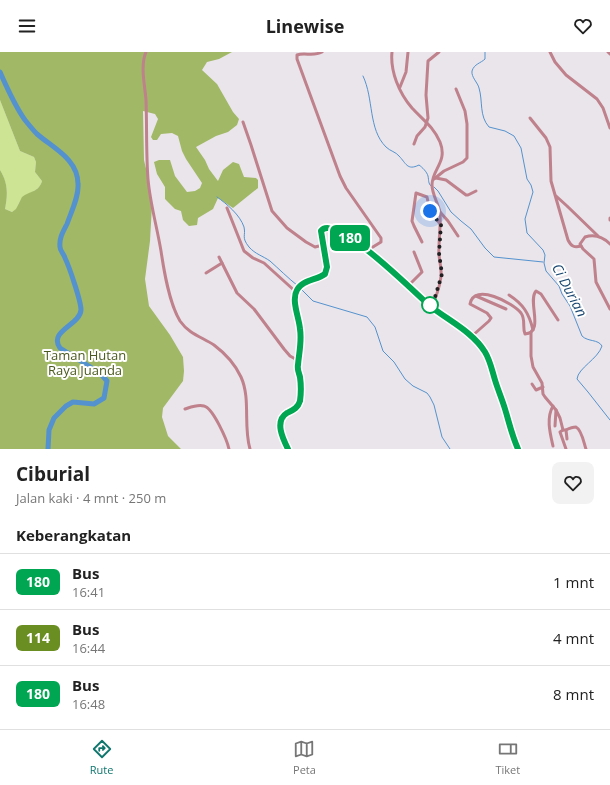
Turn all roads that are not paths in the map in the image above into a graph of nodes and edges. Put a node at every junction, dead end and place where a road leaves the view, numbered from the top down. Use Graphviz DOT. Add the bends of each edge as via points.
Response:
graph roads {
  1 [pos="146,52"];
  2 [pos="322,52"];
  3 [pos="392,52"];
  4 [pos="408,52"];
  5 [pos="439,52"];
  6 [pos="550,52"];
  7 [pos="400,87"];
  8 [pos="456,89"];
  9 [pos="530,118"];
  10 [pos="243,122"];
  11 [pos="427,122"];
  12 [pos="610,128"];
  13 [pos="414,144"];
  14 [pos="434,179"];
  15 [pos="476,191"];
  16 [pos="556,196"];
  17 [pos="227,208"];
  18 [pos="440,211"];
  19 [pos="441,225"];
  20 [pos="458,236"];
  21 [pos="598,236"];
  22 [pos="422,242"];
  23 [pos="610,244"];
  24 [pos="323,245"];
  25 [pos="581,246"];
  26 [pos="368,250"];
  27 [pos="414,252"];
  28 [pos="219,257"];
  29 [pos="222,263"];
  30 [pos="206,273"];
  31 [pos="408,286"];
  32 [pos="296,292"];
  33 [pos="509,295"];
  34 [pos="476,296"];
  35 [pos="432,307"];
  36 [pos="506,309"];
  37 [pos="610,309"];
  38 [pos="558,320"];
  39 [pos="532,330"];
  40 [pos="472,336"];
  41 [pos="299,361"];
  42 [pos="532,384"];
  43 [pos="543,387"];
  44 [pos="553,406"];
  45 [pos="185,409"];
  46 [pos="556,410"];
  47 [pos="555,426"];
  48 [pos="564,430"];
  49 [pos="567,439"];
  50 [pos="553,446"];
  51 [pos="229,449"];
  52 [pos="250,449"];
  53 [pos="288,449"];
  54 [pos="518,449"];
  55 [pos="566,449"];
  56 [pos="586,449"];
  1 -- 52 [label="street" via="144,68 148,180 162,260 175,311 188,331 214,345 236,367 245,388"];
  2 -- 26 [label="street" via="314,55 298,53 297,59 340,176 382,240"];
  3 -- 7 [label="street" via="393,67"];
  4 -- 7 [label="street" via="406,72"];
  5 -- 11 [label="street" via="428,61"];
  6 -- 12 [label="street" via="566,75 597,99"];
  7 -- 11 [label="street" via="406,101"];
  8 -- 14 [label="street" via="466,117 467,158"];
  9 -- 16 [label="street" via="550,147 551,177"];
  10 -- 24 [label="street" via="272,211 287,228 306,242 315,247"];
  11 -- 13 [label="street"];
  11 -- 14 [label="street" via="438,137 443,154"];
  14 -- 15 [label="street" via="446,180 466,195"];
  14 -- 18 [label="street" via="433,190"];
  16 -- 21 [label="street"];
  16 -- 25 [label="street" via="568,240 572,246"];
  17 -- 32 [label="street" via="244,251 264,263"];
  18 -- 19 [label="street"];
  18 -- 20 [label="street"];
  19 -- 22 [label="street" via="430,211 427,197 416,193 412,221"];
  19 -- 35 [label="street" via="439,253 442,274"];
  21 -- 23 [label="street"];
  21 -- 25 [label="street" via="585,237 581,241"];
  24 -- 26 [label="street" via="321,231 327,227 342,232"];
  24 -- 32 [label="street" via="327,267 325,274 305,282"];
  25 -- 37 [label="street" via="594,259 596,282"];
  26 -- 31 [label="street"];
  27 -- 31 [label="street" via="422,272"];
  28 -- 29 [label="street"];
  29 -- 30 [label="street"];
  29 -- 41 [label="street" via="237,292 254,309 290,356"];
  31 -- 35 [label="street"];
  32 -- 41 [label="street" via="295,300 301,331"];
  33 -- 39 [label="street" via="527,311"];
  34 -- 36 [label="street"];
  34 -- 39 [label="street" via="490,295 511,304 523,317 524,333 528,334"];
  34 -- 40 [label="street" via="470,304 487,313 490,318"];
  35 -- 40 [label="street"];
  38 -- 39 [label="street" via="541,294 536,292 533,298 535,318"];
  39 -- 43 [label="street" via="533,367"];
  40 -- 54 [label="street" via="489,360"];
  41 -- 53 [label="street" via="300,402 283,417 280,426"];
  42 -- 43 [label="street" via="536,390"];
  43 -- 44 [label="street" via="545,397"];
  44 -- 46 [label="street"];
  44 -- 50 [label="street" via="550,419"];
  45 -- 51 [label="street" via="198,405 209,409 227,440"];
  46 -- 47 [label="street"];
  46 -- 48 [label="street"];
  48 -- 49 [label="street"];
  48 -- 55 [label="street" via="560,432"];
  48 -- 56 [label="street" via="577,428"];
}
